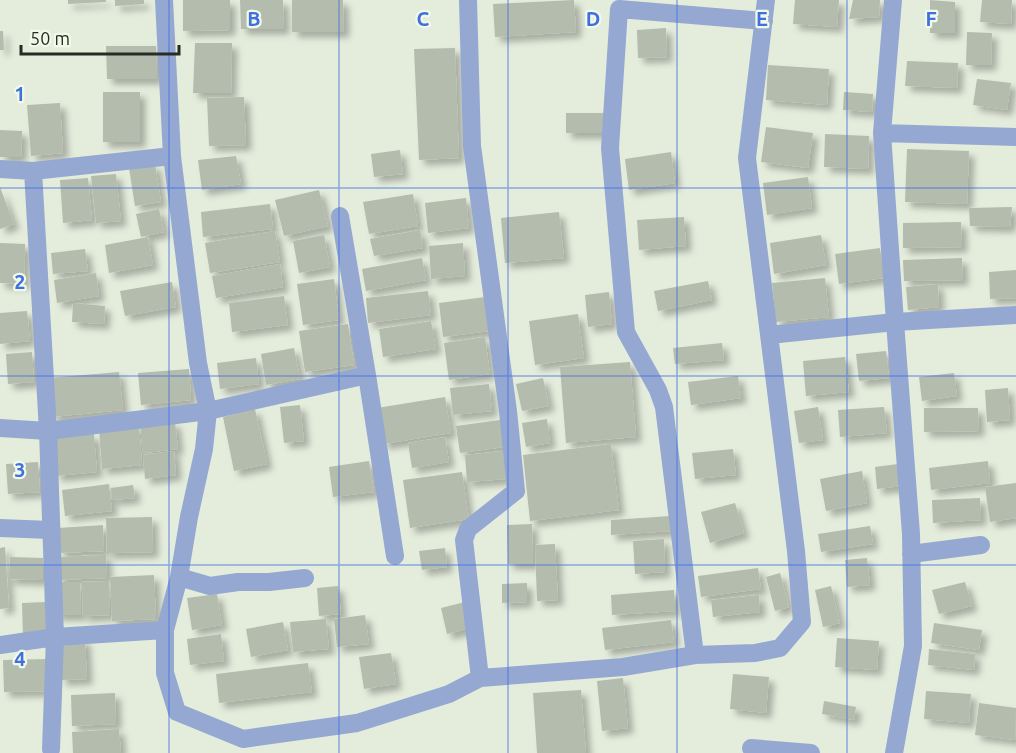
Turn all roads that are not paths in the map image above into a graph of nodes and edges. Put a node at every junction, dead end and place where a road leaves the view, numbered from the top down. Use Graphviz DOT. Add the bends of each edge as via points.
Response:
graph roads {
  1 [pos="164,0"];
  2 [pos="468,0"];
  3 [pos="766,0"];
  4 [pos="893,0"];
  5 [pos="620,5"];
  6 [pos="764,21"];
  7 [pos="882,133"];
  8 [pos="1016,138"];
  9 [pos="172,156"];
  10 [pos="0,168"];
  11 [pos="33,171"];
  12 [pos="340,216"];
  13 [pos="1016,315"];
  14 [pos="895,322"];
  15 [pos="769,335"];
  16 [pos="367,375"];
  17 [pos="208,411"];
  18 [pos="0,428"];
  19 [pos="48,431"];
  20 [pos="0,528"];
  21 [pos="50,530"];
  22 [pos="981,545"];
  23 [pos="911,554"];
  24 [pos="395,556"];
  25 [pos="179,577"];
  26 [pos="305,578"];
  27 [pos="165,630"];
  28 [pos="55,637"];
  29 [pos="0,645"];
  30 [pos="695,655"];
  31 [pos="480,678"];
  32 [pos="751,748"];
  33 [pos="51,749"];
  34 [pos="812,753"];
  35 [pos="894,753"];
  1 -- 9 [label="street"];
  2 -- 31 [label="street" via="472,146 516,491 468,529 464,540"];
  3 -- 6 [label="street"];
  4 -- 7 [label="street"];
  5 -- 6 [label="street"];
  5 -- 30 [label="street" via="610,148 626,332 664,407"];
  6 -- 15 [label="street" via="747,158"];
  7 -- 8 [label="street"];
  7 -- 14 [label="street"];
  9 -- 11 [label="street"];
  9 -- 17 [label="street" via="198,363"];
  10 -- 11 [label="street"];
  11 -- 19 [label="street"];
  12 -- 16 [label="street"];
  13 -- 14 [label="street"];
  14 -- 15 [label="street"];
  14 -- 23 [label="street"];
  15 -- 30 [label="street" via="802,622 780,648"];
  16 -- 17 [label="street"];
  16 -- 24 [label="street"];
  17 -- 19 [label="street"];
  17 -- 25 [label="street"];
  18 -- 19 [label="street"];
  19 -- 21 [label="street"];
  20 -- 21 [label="street"];
  21 -- 28 [label="street"];
  22 -- 23 [label="street"];
  23 -- 35 [label="street" via="914,646"];
  25 -- 26 [label="street" via="210,586"];
  25 -- 27 [label="street"];
  27 -- 28 [label="street"];
  27 -- 31 [label="street" via="165,673 177,712 243,739 357,723 449,694"];
  28 -- 29 [label="street"];
  28 -- 33 [label="street"];
  30 -- 31 [label="street" via="623,668"];
  32 -- 34 [label="street"];
}
